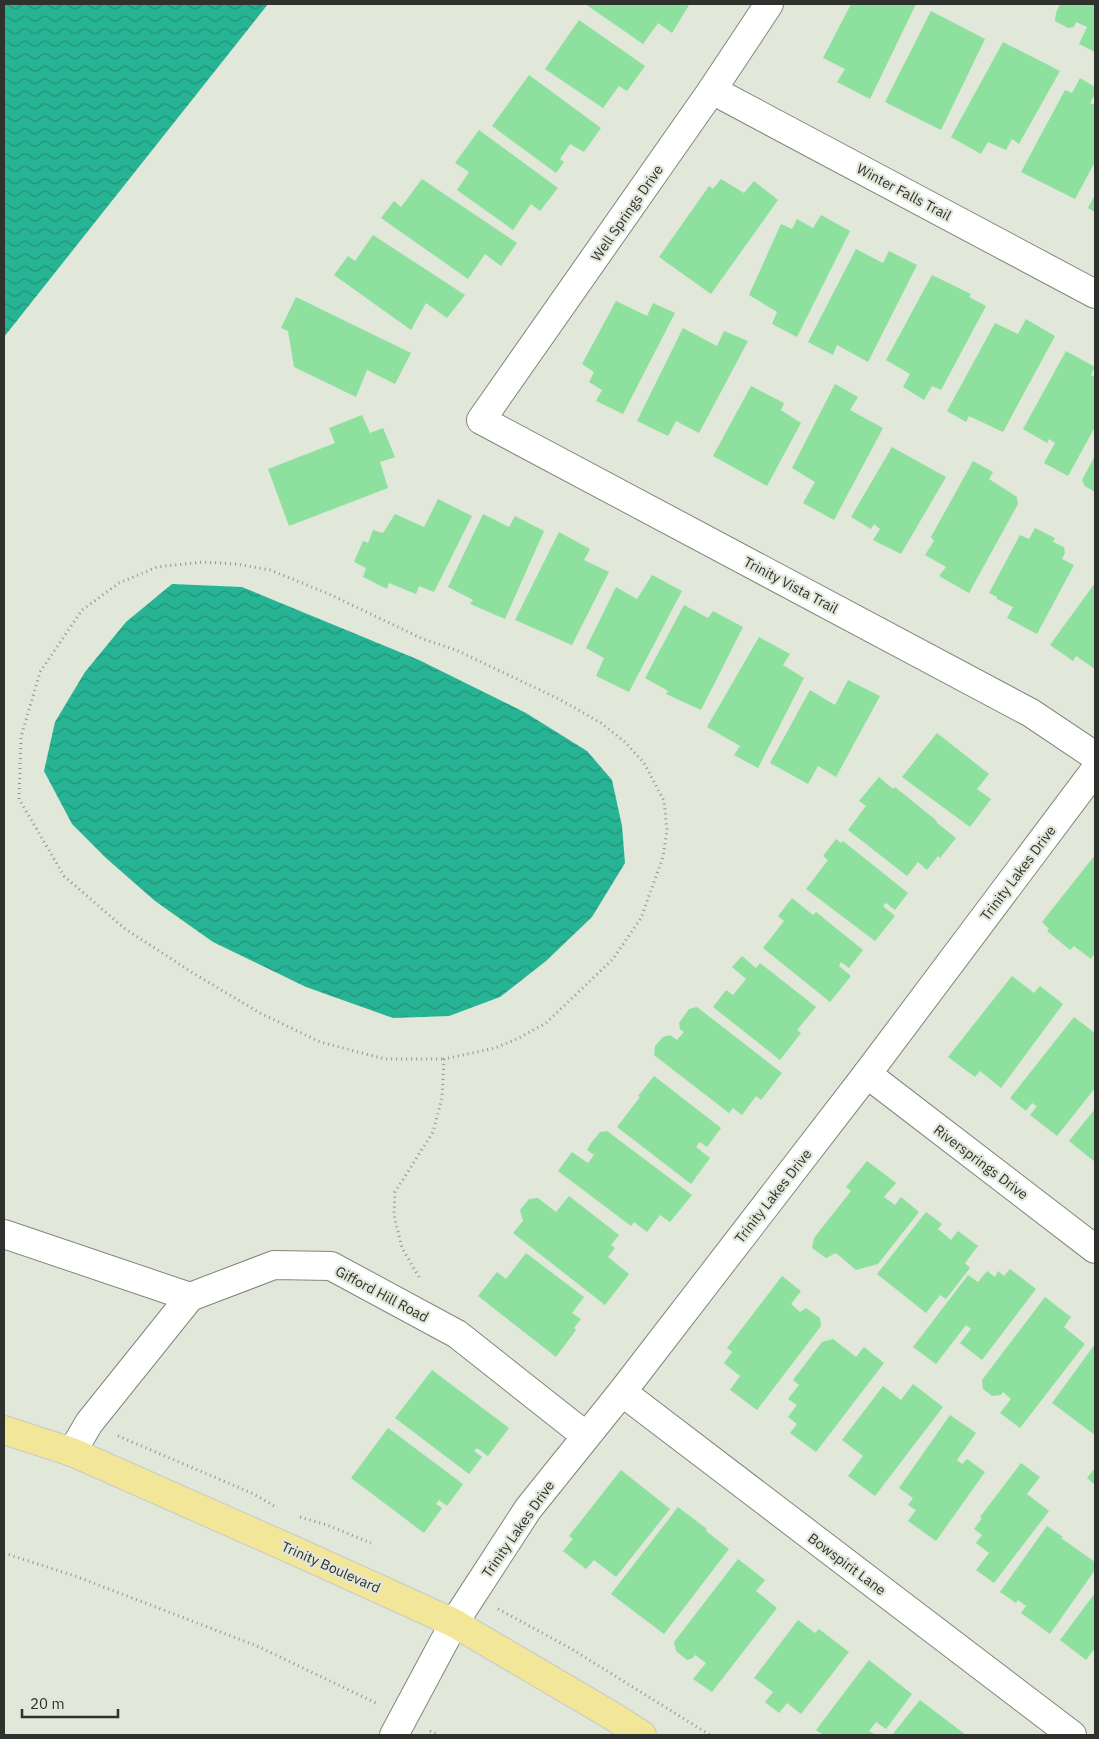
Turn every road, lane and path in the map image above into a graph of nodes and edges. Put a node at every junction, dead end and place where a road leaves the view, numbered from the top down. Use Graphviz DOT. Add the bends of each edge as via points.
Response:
graph roads {
  1 [pos="770,4"];
  2 [pos="712,90"];
  3 [pos="1095,294"];
  4 [pos="482,420"];
  5 [pos="1095,756"];
  6 [pos="1095,770"];
  7 [pos="444,1059"];
  8 [pos="867,1074"];
  9 [pos="4,1234"];
  10 [pos="1095,1249"];
  11 [pos="422,1281"];
  12 [pos="190,1297"];
  13 [pos="622,1392"];
  14 [pos="89,1423"];
  15 [pos="4,1430"];
  16 [pos="586,1436"];
  17 [pos="72,1452"];
  18 [pos="276,1507"];
  19 [pos="298,1517"];
  20 [pos="371,1543"];
  21 [pos="4,1553"];
  22 [pos="502,1610"];
  23 [pos="454,1623"];
  24 [pos="399,1726"];
  25 [pos="438,1735"];
  26 [pos="642,1735"];
  27 [pos="710,1735"];
  28 [pos="1072,1735"];
  1 -- 2 [label="street, Well Springs Drive"];
  2 -- 3 [label="street, Winter Falls Trail"];
  2 -- 4 [label="street, Well Springs Drive"];
  4 -- 5 [label="street, Trinity Vista Trail" via="1031,712"];
  6 -- 8 [label="street, Trinity Lakes Drive"];
  7 -- 7 [label="path" via="495,1048 546,1022 613,959 641,918 664,857 668,830 664,801 644,763 601,723 559,699 456,650 423,639 270,570 203,562 157,567 119,583 82,610 40,672 21,737 19,799 64,876 124,928 193,974 260,1013 320,1042 385,1058"];
  7 -- 11 [label="path" via="442,1098 433,1132 395,1192 394,1215 402,1248"];
  8 -- 10 [label="street, Riversprings Drive"];
  8 -- 13 [label="street, Trinity Lakes Drive"];
  9 -- 12 [label="street"];
  12 -- 14 [label="street"];
  12 -- 16 [label="street, Gifford Hill Road" via="274,1265 331,1266 457,1334"];
  13 -- 16 [label="street, Trinity Lakes Drive"];
  13 -- 28 [label="street, Bowspirit Lane"];
  14 -- 17 [label="street"];
  14 -- 18 [label="path" via="254,1494"];
  15 -- 17 [label="main road, Trinity Boulevard"];
  16 -- 23 [label="street, Trinity Lakes Drive" via="528,1509"];
  17 -- 23 [label="main road, Trinity Boulevard"];
  19 -- 20 [label="path"];
  21 -- 24 [label="path" via="75,1576 257,1646"];
  22 -- 27 [label="path"];
  23 -- 24 [label="street, Trinity Lakes Drive"];
  23 -- 26 [label="main road, Trinity Boulevard"];
  24 -- 25 [label="path"];
}
